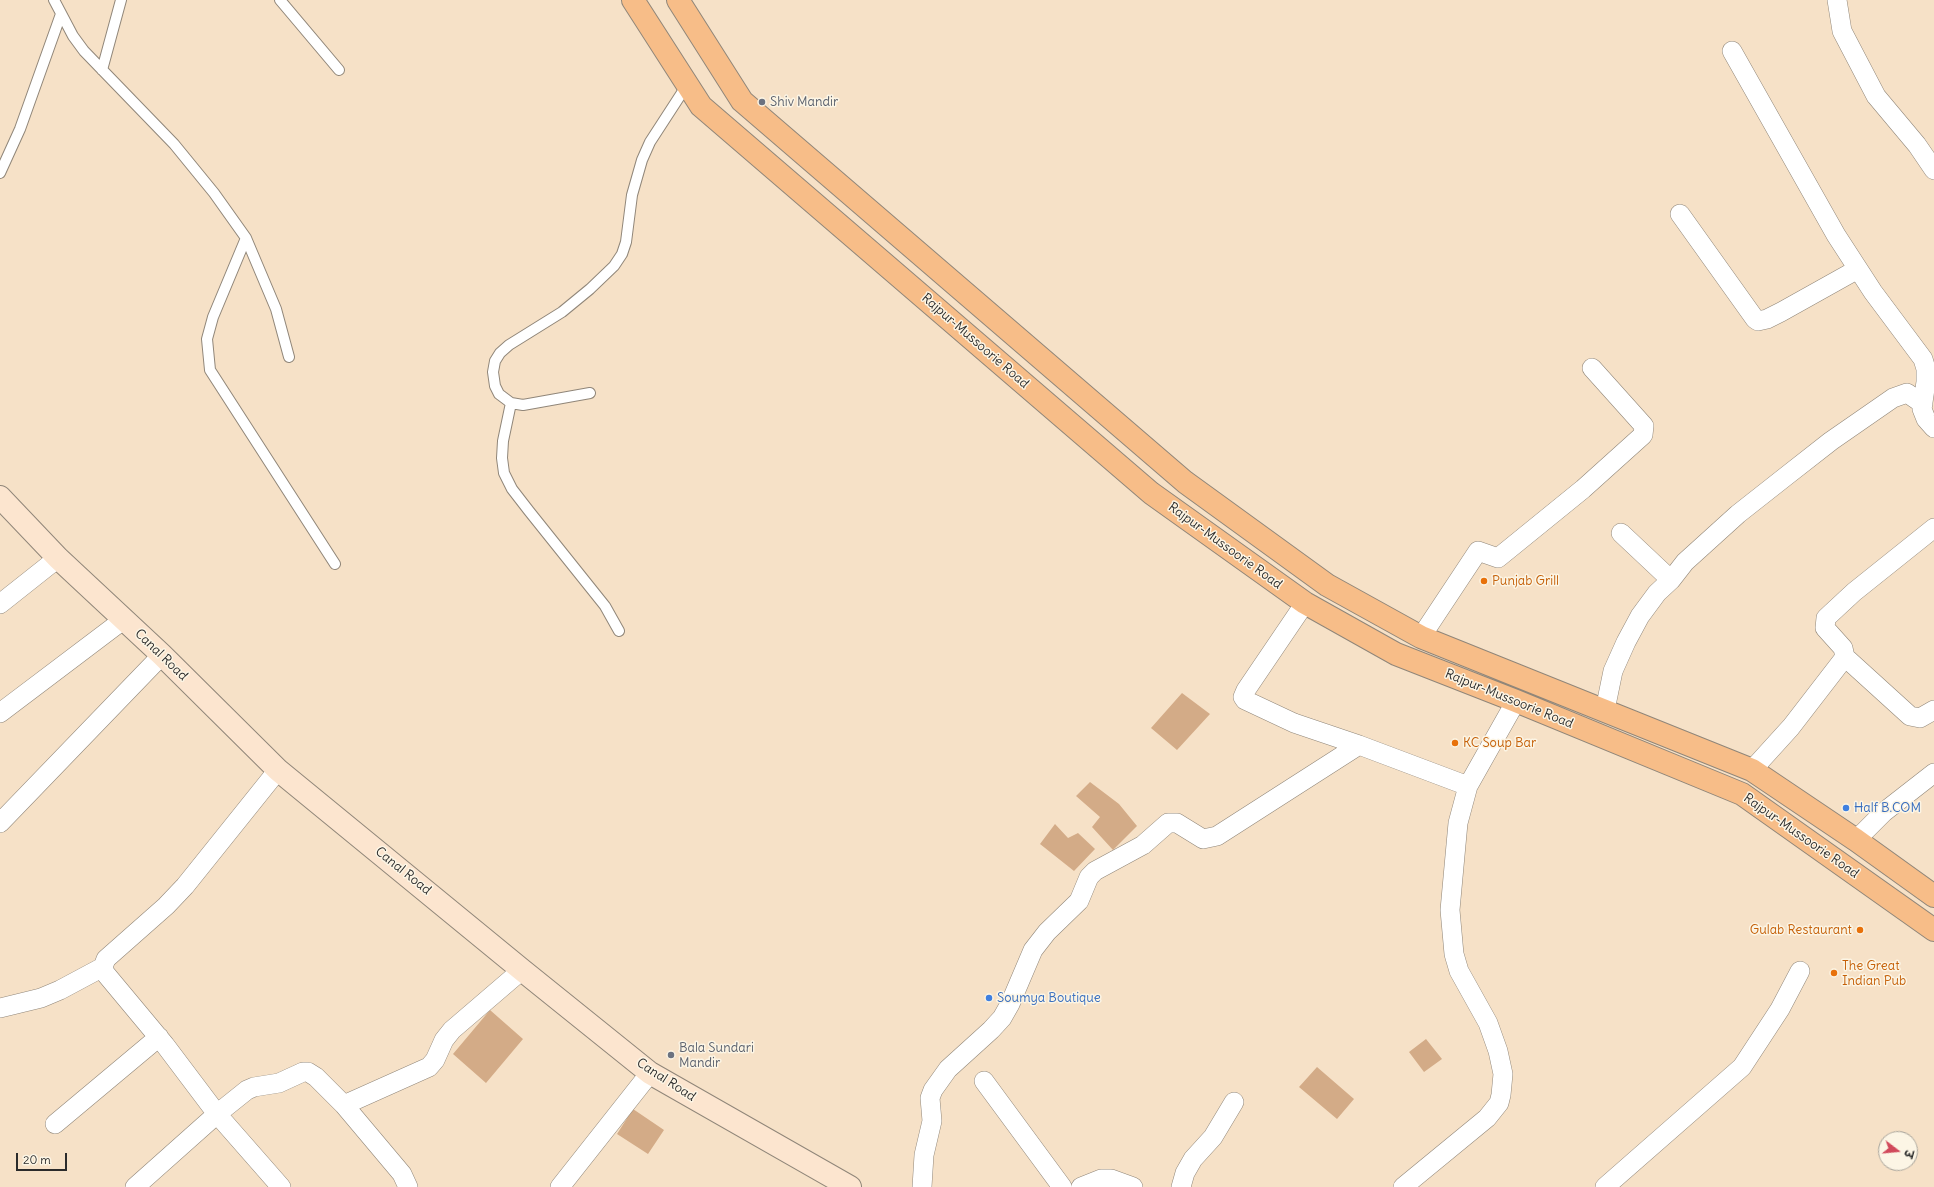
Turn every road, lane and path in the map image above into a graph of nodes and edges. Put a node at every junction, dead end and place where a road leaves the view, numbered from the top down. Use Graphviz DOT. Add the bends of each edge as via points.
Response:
graph roads {
  1 [pos="54,0"];
  2 [pos="121,0"];
  3 [pos="280,0"];
  4 [pos="634,0"];
  5 [pos="678,0"];
  6 [pos="1837,0"];
  7 [pos="61,14"];
  8 [pos="1732,51"];
  9 [pos="102,70"];
  10 [pos="339,70"];
  11 [pos="688,85"];
  12 [pos="1934,170"];
  13 [pos="0,173"];
  14 [pos="1680,214"];
  15 [pos="246,238"];
  16 [pos="1858,269"];
  17 [pos="289,357"];
  18 [pos="1592,368"];
  19 [pos="590,393"];
  20 [pos="511,403"];
  21 [pos="1922,404"];
  22 [pos="1934,428"];
  23 [pos="0,498"];
  24 [pos="1934,528"];
  25 [pos="1620,533"];
  26 [pos="58,558"];
  27 [pos="335,564"];
  28 [pos="1671,580"];
  29 [pos="0,604"];
  30 [pos="1305,604"];
  31 [pos="123,620"];
  32 [pos="618,632"];
  33 [pos="1421,637"];
  34 [pos="1449,648"];
  35 [pos="162,655"];
  36 [pos="1844,657"];
  37 [pos="1437,670"];
  38 [pos="1516,701"];
  39 [pos="1605,710"];
  40 [pos="1934,710"];
  41 [pos="0,713"];
  42 [pos="1359,745"];
  43 [pos="278,770"];
  44 [pos="1752,770"];
  45 [pos="1934,773"];
  46 [pos="1468,786"];
  47 [pos="0,823"];
  48 [pos="1856,840"];
  49 [pos="1934,896"];
  50 [pos="1934,930"];
  51 [pos="103,968"];
  52 [pos="522,970"];
  53 [pos="1800,971"];
  54 [pos="0,1008"];
  55 [pos="159,1037"];
  56 [pos="650,1073"];
  57 [pos="984,1081"];
  58 [pos="1234,1102"];
  59 [pos="344,1105"];
  60 [pos="217,1114"];
  61 [pos="55,1124"];
  62 [pos="135,1187"];
  63 [pos="281,1187"];
  64 [pos="408,1187"];
  65 [pos="560,1187"];
  66 [pos="850,1187"];
  67 [pos="922,1187"];
  68 [pos="1062,1187"];
  69 [pos="1081,1187"];
  70 [pos="1133,1187"];
  71 [pos="1181,1187"];
  72 [pos="1403,1187"];
  73 [pos="1605,1187"];
  1 -- 7 [label="lane"];
  2 -- 9 [label="lane"];
  3 -- 10 [label="lane"];
  4 -- 11 [label="main road, Rajpur-Mussoorie Road"];
  5 -- 33 [label="main road, Rajpur-Mussoorie Road" via="742,101 1186,482 1327,585"];
  6 -- 12 [label="street" via="1842,31 1876,96 1917,145"];
  7 -- 9 [label="lane" via="84,51"];
  7 -- 13 [label="lane" via="20,129"];
  8 -- 16 [label="street" via="1836,235"];
  9 -- 15 [label="lane" via="188,161"];
  11 -- 20 [label="lane" via="650,142 642,160 632,195 626,242 614,266 590,290 562,312 509,345 495,361 495,386 499,394"];
  11 -- 30 [label="main road, Rajpur-Mussoorie Road" via="701,106 1151,493"];
  14 -- 16 [label="street" via="1758,321 1781,312"];
  15 -- 17 [label="lane" via="276,309"];
  15 -- 27 [label="lane" via="213,317 207,339 210,370"];
  16 -- 21 [label="street" via="1923,359 1926,382"];
  18 -- 33 [label="street" via="1644,426 1645,432 1583,489 1498,558 1478,551"];
  19 -- 20 [label="lane" via="523,405"];
  20 -- 32 [label="lane" via="503,446 504,473 512,489 605,606"];
  21 -- 22 [label="street" via="1923,414"];
  21 -- 28 [label="street" via="1909,394 1902,394 1859,421 1738,514 1685,562"];
  23 -- 26 [label="street, Canal Road"];
  24 -- 36 [label="street" via="1854,592 1826,618 1825,628 1843,648"];
  25 -- 28 [label="street"];
  26 -- 29 [label="street"];
  26 -- 31 [label="street, Canal Road"];
  28 -- 39 [label="street" via="1657,592 1626,642 1613,671"];
  30 -- 37 [label="main road, Rajpur-Mussoorie Road" via="1396,654"];
  30 -- 42 [label="street" via="1246,690 1244,697 1249,703 1294,723"];
  31 -- 35 [label="street, Canal Road"];
  31 -- 41 [label="street"];
  33 -- 34 [label="main road, Rajpur-Mussoorie Road"];
  34 -- 37 [label="main road"];
  34 -- 39 [label="main road, Rajpur-Mussoorie Road"];
  35 -- 43 [label="street, Canal Road"];
  35 -- 47 [label="street"];
  36 -- 40 [label="street" via="1910,716 1920,718"];
  36 -- 44 [label="street" via="1791,727"];
  37 -- 38 [label="main road, Rajpur-Mussoorie Road"];
  38 -- 46 [label="street"];
  38 -- 50 [label="main road, Rajpur-Mussoorie Road" via="1742,794"];
  39 -- 44 [label="main road, Rajpur-Mussoorie Road"];
  42 -- 46 [label="street"];
  42 -- 67 [label="street" via="1217,836 1203,839 1177,822 1168,823 1143,845 1095,871 1089,877 1081,899 1047,932 1034,950 1002,1018 948,1069 933,1090 930,1098 932,1121 924,1155"];
  43 -- 51 [label="street" via="185,886 106,959"];
  43 -- 52 [label="street, Canal Road"];
  44 -- 48 [label="main road, Rajpur-Mussoorie Road"];
  45 -- 48 [label="street" via="1884,812"];
  46 -- 72 [label="street" via="1458,823 1450,910 1454,954 1459,971 1488,1023 1498,1050 1503,1074 1502,1095 1488,1118"];
  48 -- 49 [label="main road, Rajpur-Mussoorie Road"];
  51 -- 54 [label="street" via="41,998"];
  51 -- 55 [label="street" via="105,974"];
  52 -- 56 [label="street, Canal Road"];
  52 -- 59 [label="street" via="452,1030 429,1067"];
  53 -- 73 [label="street" via="1780,1009 1742,1067"];
  55 -- 60 [label="street"];
  55 -- 61 [label="street"];
  56 -- 65 [label="street"];
  56 -- 66 [label="street, Canal Road"];
  57 -- 68 [label="street"];
  58 -- 71 [label="street" via="1213,1137 1193,1159"];
  59 -- 60 [label="street" via="312,1074 303,1072 279,1083 247,1090"];
  59 -- 64 [label="street" via="402,1174"];
  60 -- 62 [label="street"];
  60 -- 63 [label="street"];
  69 -- 70 [label="street" via="1106,1179"];
}
